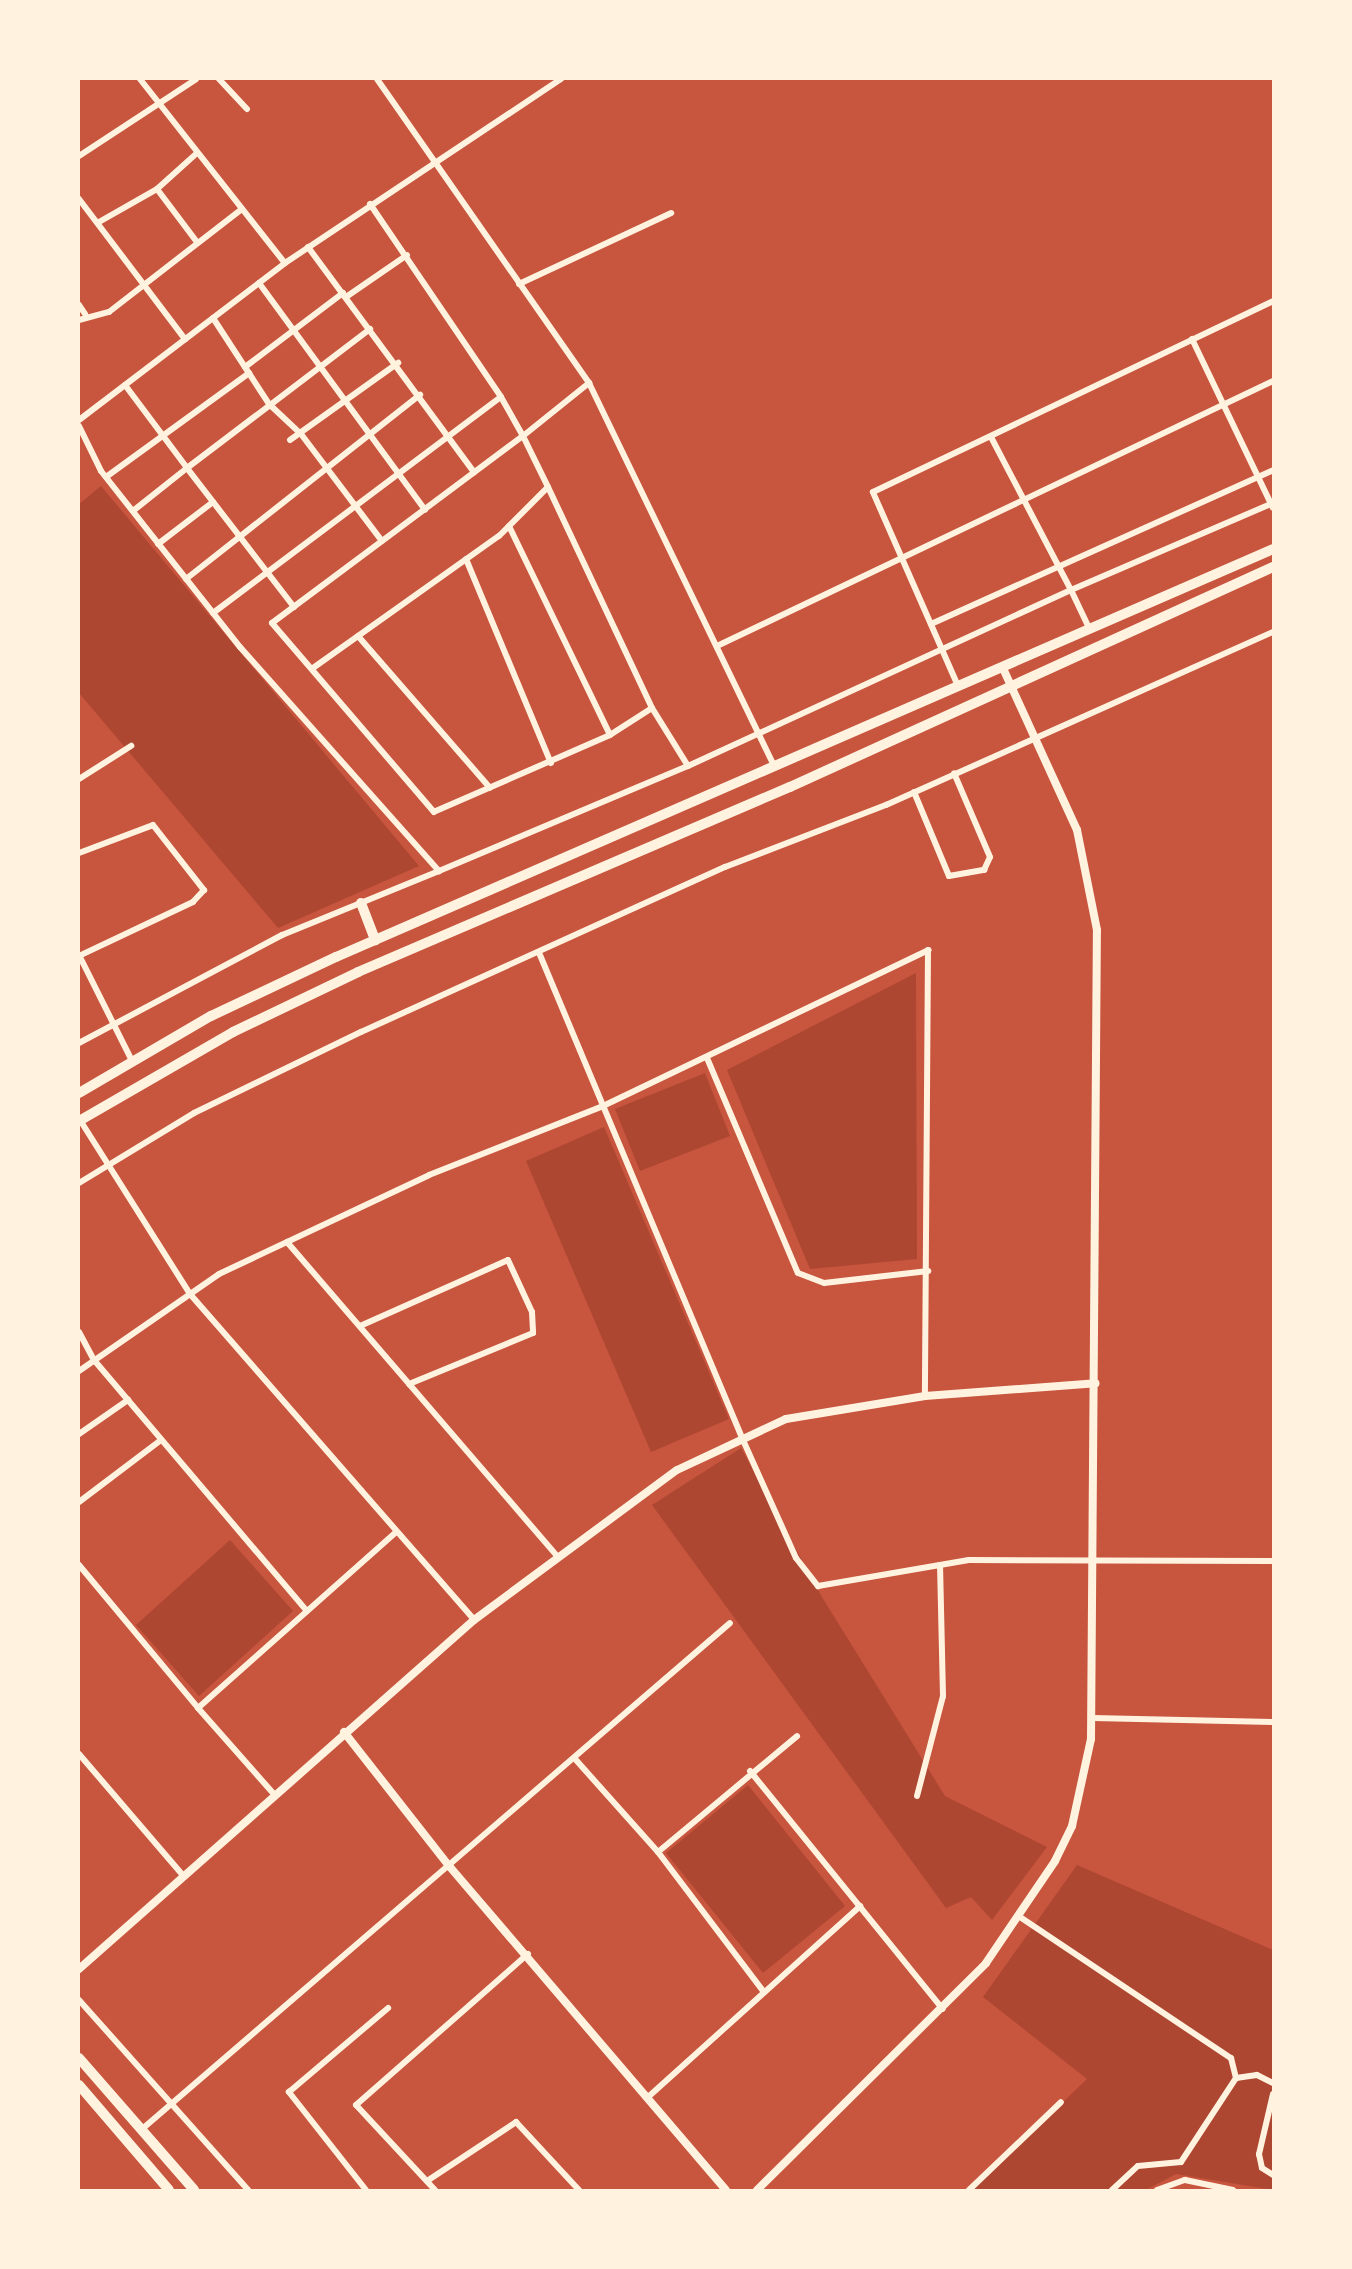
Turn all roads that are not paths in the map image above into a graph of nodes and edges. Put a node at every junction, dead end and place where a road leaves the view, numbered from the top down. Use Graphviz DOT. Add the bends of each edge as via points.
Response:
graph roads {
  1 [pos="140,79"];
  2 [pos="196,79"];
  3 [pos="219,79"];
  4 [pos="377,79"];
  5 [pos="562,79"];
  6 [pos="160,106"];
  7 [pos="247,109"];
  8 [pos="197,153"];
  9 [pos="79,156"];
  10 [pos="433,161"];
  11 [pos="157,189"];
  12 [pos="79,199"];
  13 [pos="370,204"];
  14 [pos="242,209"];
  15 [pos="671,213"];
  16 [pos="99,222"];
  17 [pos="197,242"];
  18 [pos="308,247"];
  19 [pos="407,256"];
  20 [pos="285,263"];
  21 [pos="144,283"];
  22 [pos="259,283"];
  23 [pos="519,284"];
  24 [pos="345,295"];
  25 [pos="1273,300"];
  26 [pos="79,305"];
  27 [pos="85,314"];
  28 [pos="213,318"];
  29 [pos="79,320"];
  30 [pos="370,329"];
  31 [pos="295,333"];
  32 [pos="185,339"];
  33 [pos="1192,339"];
  34 [pos="398,362"];
  35 [pos="319,366"];
  36 [pos="247,370"];
  37 [pos="1273,381"];
  38 [pos="589,383"];
  39 [pos="125,385"];
  40 [pos="420,395"];
  41 [pos="501,397"];
  42 [pos="345,402"];
  43 [pos="269,404"];
  44 [pos="1228,405"];
  45 [pos="79,420"];
  46 [pos="79,425"];
  47 [pos="160,433"];
  48 [pos="301,434"];
  49 [pos="446,434"];
  50 [pos="371,436"];
  51 [pos="523,436"];
  52 [pos="991,437"];
  53 [pos="290,440"];
  54 [pos="187,468"];
  55 [pos="326,469"];
  56 [pos="1273,470"];
  57 [pos="395,471"];
  58 [pos="474,472"];
  59 [pos="1259,476"];
  60 [pos="106,477"];
  61 [pos="548,487"];
  62 [pos="213,502"];
  63 [pos="1023,503"];
  64 [pos="1273,505"];
  65 [pos="351,508"];
  66 [pos="425,510"];
  67 [pos="133,512"];
  68 [pos="509,526"];
  69 [pos="238,536"];
  70 [pos="383,541"];
  71 [pos="158,544"];
  72 [pos="1273,549"];
  73 [pos="466,559"];
  74 [pos="903,562"];
  75 [pos="1059,566"];
  76 [pos="1273,567"];
  77 [pos="267,571"];
  78 [pos="186,579"];
  79 [pos="1072,590"];
  80 [pos="294,607"];
  81 [pos="213,613"];
  82 [pos="931,624"];
  83 [pos="1090,630"];
  84 [pos="1273,632"];
  85 [pos="358,636"];
  86 [pos="716,646"];
  87 [pos="942,648"];
  88 [pos="313,668"];
  89 [pos="1003,668"];
  90 [pos="1011,685"];
  91 [pos="959,688"];
  92 [pos="652,708"];
  93 [pos="757,732"];
  94 [pos="610,735"];
  95 [pos="1035,735"];
  96 [pos="131,746"];
  97 [pos="551,763"];
  98 [pos="688,766"];
  99 [pos="775,767"];
  100 [pos="954,773"];
  101 [pos="79,779"];
  102 [pos="490,788"];
  103 [pos="914,792"];
  104 [pos="79,853"];
  105 [pos="439,871"];
  106 [pos="511,882"];
  107 [pos="467,901"];
  108 [pos="361,903"];
  109 [pos="521,903"];
  110 [pos="474,922"];
  111 [pos="375,940"];
  112 [pos="79,955"];
  113 [pos="540,955"];
  114 [pos="113,1022"];
  115 [pos="79,1043"];
  116 [pos="707,1058"];
  117 [pos="132,1061"];
  118 [pos="79,1093"];
  119 [pos="603,1106"];
  120 [pos="79,1121"];
  121 [pos="107,1167"];
  122 [pos="79,1183"];
  123 [pos="288,1242"];
  124 [pos="928,1271"];
  125 [pos="190,1294"];
  126 [pos="359,1326"];
  127 [pos="79,1332"];
  128 [pos="94,1360"];
  129 [pos="79,1371"];
  130 [pos="1096,1383"];
  131 [pos="409,1384"];
  132 [pos="925,1396"];
  133 [pos="128,1400"];
  134 [pos="79,1434"];
  135 [pos="161,1440"];
  136 [pos="743,1440"];
  137 [pos="79,1502"];
  138 [pos="396,1532"];
  139 [pos="558,1557"];
  140 [pos="1091,1559"];
  141 [pos="1273,1561"];
  142 [pos="79,1565"];
  143 [pos="940,1565"];
  144 [pos="307,1611"];
  145 [pos="474,1620"];
  146 [pos="730,1623"];
  147 [pos="198,1708"];
  148 [pos="1093,1718"];
  149 [pos="1273,1722"];
  150 [pos="345,1732"];
  151 [pos="797,1736"];
  152 [pos="79,1754"];
  153 [pos="576,1760"];
  154 [pos="751,1771"];
  155 [pos="273,1794"];
  156 [pos="917,1796"];
  157 [pos="658,1852"];
  158 [pos="450,1867"];
  159 [pos="181,1873"];
  160 [pos="860,1906"];
  161 [pos="1020,1917"];
  162 [pos="528,1954"];
  163 [pos="79,1969"];
  164 [pos="764,1992"];
  165 [pos="79,2000"];
  166 [pos="388,2008"];
  167 [pos="943,2009"];
  168 [pos="79,2058"];
  169 [pos="1236,2078"];
  170 [pos="1273,2083"];
  171 [pos="79,2085"];
  172 [pos="1273,2094"];
  173 [pos="647,2098"];
  174 [pos="174,2102"];
  175 [pos="1061,2102"];
  176 [pos="141,2130"];
  177 [pos="1273,2175"];
  178 [pos="427,2182"];
  179 [pos="169,2190"];
  180 [pos="194,2190"];
  181 [pos="248,2190"];
  182 [pos="366,2190"];
  183 [pos="435,2190"];
  184 [pos="579,2190"];
  185 [pos="726,2190"];
  186 [pos="757,2190"];
  187 [pos="969,2190"];
  188 [pos="1112,2190"];
  189 [pos="1157,2190"];
  190 [pos="1233,2190"];
  1 -- 6 [label="street"];
  2 -- 6 [label="street"];
  3 -- 7 [label="street"];
  4 -- 10 [label="street"];
  5 -- 10 [label="street"];
  6 -- 8 [label="street"];
  6 -- 9 [label="street"];
  8 -- 11 [label="street"];
  8 -- 14 [label="street"];
  10 -- 13 [label="street"];
  10 -- 23 [label="street"];
  11 -- 16 [label="street"];
  11 -- 17 [label="street"];
  12 -- 16 [label="street"];
  13 -- 18 [label="street"];
  13 -- 19 [label="street"];
  14 -- 17 [label="street"];
  14 -- 20 [label="street"];
  15 -- 23 [label="street"];
  16 -- 21 [label="street"];
  17 -- 21 [label="street"];
  18 -- 20 [label="street"];
  18 -- 24 [label="street"];
  19 -- 24 [label="street"];
  19 -- 41 [label="street"];
  20 -- 22 [label="street"];
  21 -- 27 [label="street" via="109,312"];
  21 -- 32 [label="street"];
  22 -- 28 [label="street"];
  22 -- 31 [label="street"];
  23 -- 38 [label="street"];
  24 -- 30 [label="street"];
  24 -- 31 [label="street"];
  25 -- 33 [label="street"];
  26 -- 27 [label="street"];
  27 -- 29 [label="street"];
  28 -- 32 [label="street"];
  28 -- 36 [label="street"];
  30 -- 34 [label="street"];
  30 -- 35 [label="street"];
  31 -- 35 [label="street"];
  31 -- 36 [label="street"];
  32 -- 39 [label="street"];
  33 -- 44 [label="street"];
  33 -- 52 [label="street"];
  34 -- 40 [label="street"];
  34 -- 42 [label="street"];
  35 -- 42 [label="street"];
  35 -- 43 [label="street"];
  36 -- 43 [label="street"];
  36 -- 47 [label="street"];
  37 -- 44 [label="street"];
  38 -- 51 [label="street"];
  38 -- 86 [label="street"];
  39 -- 45 [label="street"];
  39 -- 47 [label="street"];
  40 -- 49 [label="street"];
  40 -- 50 [label="street"];
  41 -- 49 [label="street"];
  41 -- 51 [label="street"];
  42 -- 48 [label="street"];
  42 -- 50 [label="street"];
  43 -- 48 [label="street"];
  43 -- 54 [label="street"];
  44 -- 59 [label="street"];
  44 -- 63 [label="street"];
  46 -- 60 [label="street"];
  47 -- 54 [label="street"];
  47 -- 60 [label="street"];
  48 -- 53 [label="street"];
  48 -- 55 [label="street"];
  49 -- 57 [label="street"];
  49 -- 58 [label="street"];
  50 -- 55 [label="street"];
  50 -- 57 [label="street"];
  51 -- 58 [label="street"];
  51 -- 61 [label="street"];
  52 -- 63 [label="street"];
  52 -- 74 [label="street" via="873,492"];
  54 -- 62 [label="street"];
  54 -- 67 [label="street"];
  55 -- 65 [label="street"];
  55 -- 69 [label="street"];
  56 -- 59 [label="street"];
  57 -- 65 [label="street"];
  57 -- 66 [label="street"];
  58 -- 66 [label="street"];
  59 -- 64 [label="street"];
  59 -- 75 [label="street"];
  60 -- 67 [label="street"];
  61 -- 68 [label="street"];
  61 -- 92 [label="street"];
  62 -- 69 [label="street"];
  62 -- 71 [label="street"];
  63 -- 74 [label="street"];
  63 -- 75 [label="street"];
  64 -- 79 [label="street"];
  65 -- 70 [label="street"];
  65 -- 77 [label="street"];
  66 -- 70 [label="street"];
  67 -- 71 [label="street"];
  68 -- 73 [label="street"];
  68 -- 94 [label="street"];
  69 -- 77 [label="street"];
  69 -- 78 [label="street"];
  70 -- 80 [label="street"];
  71 -- 78 [label="street"];
  72 -- 83 [label="highway"];
  73 -- 85 [label="street"];
  73 -- 97 [label="street"];
  74 -- 82 [label="street"];
  74 -- 86 [label="street"];
  75 -- 79 [label="street"];
  75 -- 82 [label="street"];
  76 -- 90 [label="highway"];
  77 -- 80 [label="street"];
  77 -- 81 [label="street"];
  78 -- 81 [label="street"];
  79 -- 83 [label="street"];
  79 -- 87 [label="street"];
  80 -- 88 [label="street" via="272,623"];
  81 -- 105 [label="street"];
  82 -- 87 [label="street"];
  83 -- 89 [label="highway"];
  84 -- 95 [label="street"];
  85 -- 88 [label="street"];
  85 -- 102 [label="street"];
  86 -- 93 [label="street"];
  87 -- 91 [label="street"];
  87 -- 93 [label="street"];
  88 -- 102 [label="street" via="434,811"];
  89 -- 90 [label="street"];
  89 -- 91 [label="highway"];
  90 -- 95 [label="street"];
  90 -- 109 [label="highway"];
  91 -- 99 [label="highway"];
  92 -- 94 [label="street"];
  92 -- 98 [label="street"];
  93 -- 98 [label="street"];
  93 -- 99 [label="street"];
  94 -- 97 [label="street"];
  95 -- 100 [label="street"];
  95 -- 130 [label="street" via="1077,830 1097,930"];
  96 -- 101 [label="street"];
  97 -- 102 [label="street"];
  98 -- 105 [label="street"];
  99 -- 106 [label="highway"];
  100 -- 103 [label="street"];
  100 -- 103 [label="street" via="990,857 984,870 949,876"];
  103 -- 113 [label="street" via="724,867"];
  104 -- 112 [label="street" via="153,825 204,890 193,902"];
  105 -- 108 [label="street"];
  106 -- 107 [label="highway"];
  106 -- 109 [label="highway"];
  107 -- 110 [label="highway"];
  107 -- 111 [label="highway"];
  108 -- 111 [label="highway"];
  108 -- 114 [label="street" via="282,935"];
  109 -- 110 [label="highway"];
  110 -- 120 [label="highway" via="233,1032"];
  111 -- 117 [label="highway" via="211,1016"];
  112 -- 114 [label="street"];
  113 -- 119 [label="street"];
  113 -- 121 [label="street" via="218,1101"];
  114 -- 115 [label="street"];
  114 -- 117 [label="street"];
  116 -- 119 [label="street"];
  116 -- 124 [label="street" via="798,1273 824,1283"];
  116 -- 124 [label="street" via="928,950"];
  117 -- 118 [label="highway"];
  119 -- 123 [label="street" via="429,1175"];
  119 -- 136 [label="street"];
  120 -- 121 [label="street"];
  121 -- 122 [label="street"];
  121 -- 125 [label="street"];
  123 -- 125 [label="street"];
  123 -- 126 [label="street"];
  124 -- 132 [label="street"];
  125 -- 128 [label="street"];
  125 -- 138 [label="street"];
  126 -- 131 [label="street"];
  126 -- 131 [label="street" via="508,1260 532,1312 533,1334"];
  127 -- 128 [label="street"];
  128 -- 129 [label="street"];
  128 -- 133 [label="street"];
  130 -- 132 [label="street"];
  130 -- 140 [label="street"];
  131 -- 139 [label="street"];
  132 -- 136 [label="street" via="786,1419"];
  133 -- 134 [label="street"];
  133 -- 135 [label="street"];
  135 -- 137 [label="street"];
  135 -- 144 [label="street"];
  136 -- 139 [label="street" via="677,1470"];
  136 -- 143 [label="street" via="796,1558 818,1586"];
  138 -- 144 [label="street"];
  138 -- 145 [label="street"];
  139 -- 145 [label="street"];
  140 -- 141 [label="street"];
  140 -- 143 [label="street"];
  140 -- 148 [label="street"];
  142 -- 147 [label="street"];
  143 -- 156 [label="street" via="943,1696"];
  144 -- 147 [label="street"];
  145 -- 150 [label="street"];
  146 -- 153 [label="street"];
  147 -- 155 [label="street"];
  148 -- 149 [label="street"];
  148 -- 161 [label="street" via="1072,1826"];
  150 -- 155 [label="street"];
  150 -- 158 [label="street"];
  151 -- 154 [label="street"];
  152 -- 159 [label="street"];
  153 -- 157 [label="street"];
  153 -- 158 [label="street"];
  154 -- 157 [label="street"];
  154 -- 160 [label="street"];
  155 -- 159 [label="street"];
  157 -- 164 [label="street"];
  158 -- 162 [label="street"];
  158 -- 174 [label="street"];
  159 -- 163 [label="street"];
  160 -- 164 [label="street"];
  160 -- 167 [label="street"];
  161 -- 167 [label="street"];
  161 -- 169 [label="street" via="1231,2058"];
  162 -- 173 [label="street"];
  162 -- 178 [label="street" via="356,2105"];
  164 -- 173 [label="street"];
  165 -- 174 [label="street"];
  166 -- 182 [label="street" via="289,2092"];
  167 -- 186 [label="street"];
  168 -- 176 [label="main road"];
  169 -- 170 [label="street" via="1257,2075"];
  169 -- 188 [label="street" via="1181,2162 1138,2166"];
  171 -- 179 [label="main road"];
  172 -- 177 [label="street" via="1259,2154 1262,2168"];
  173 -- 185 [label="street"];
  174 -- 176 [label="street"];
  174 -- 181 [label="street"];
  175 -- 187 [label="street"];
  176 -- 180 [label="main road"];
  178 -- 183 [label="street"];
  178 -- 184 [label="street" via="516,2122"];
  189 -- 190 [label="street" via="1185,2180"];
}
